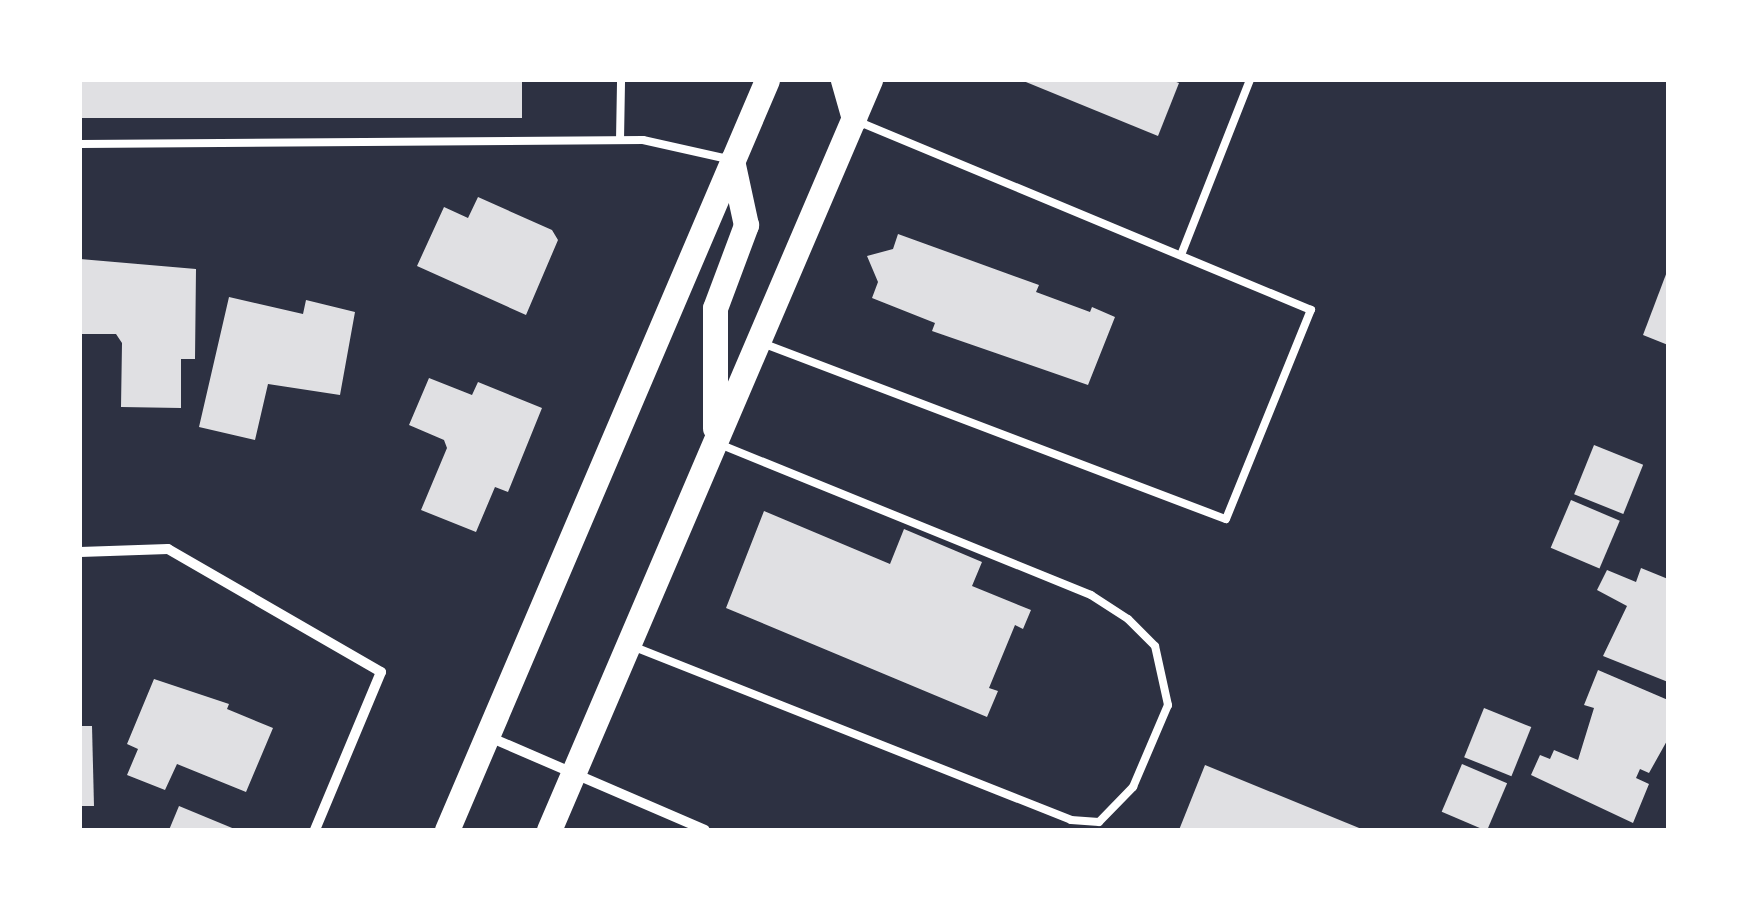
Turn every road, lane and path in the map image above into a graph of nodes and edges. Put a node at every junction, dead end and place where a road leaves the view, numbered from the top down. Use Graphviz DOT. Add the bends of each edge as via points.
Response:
graph roads {
  1 [pos="621,80"];
  2 [pos="767,80"];
  3 [pos="842,80"];
  4 [pos="870,80"];
  5 [pos="1250,80"];
  6 [pos="854,119"];
  7 [pos="620,140"];
  8 [pos="80,144"];
  9 [pos="732,160"];
  10 [pos="1181,256"];
  11 [pos="758,341"];
  12 [pos="715,442"];
  13 [pos="80,552"];
  14 [pos="628,644"];
  15 [pos="486,735"];
  16 [pos="573,772"];
  17 [pos="1097,826"];
  18 [pos="315,830"];
  19 [pos="446,830"];
  20 [pos="549,830"];
  21 [pos="705,830"];
  1 -- 7 [label="lane"];
  2 -- 9 [label="main road"];
  3 -- 6 [label="main road"];
  4 -- 6 [label="main road"];
  5 -- 10 [label="lane"];
  6 -- 10 [label="lane"];
  6 -- 11 [label="main road"];
  7 -- 8 [label="lane"];
  7 -- 9 [label="lane"];
  9 -- 12 [label="main road" via="746,225 715,308"];
  9 -- 15 [label="main road"];
  10 -- 11 [label="lane" via="1311,310 1226,519"];
  11 -- 12 [label="main road"];
  12 -- 14 [label="main road"];
  12 -- 17 [label="lane" via="1091,595 1155,646 1168,705 1134,787"];
  13 -- 18 [label="street" via="168,549 381,672"];
  14 -- 16 [label="main road"];
  14 -- 17 [label="lane"];
  15 -- 16 [label="street"];
  15 -- 19 [label="main road"];
  16 -- 20 [label="main road"];
  16 -- 21 [label="street"];
}
